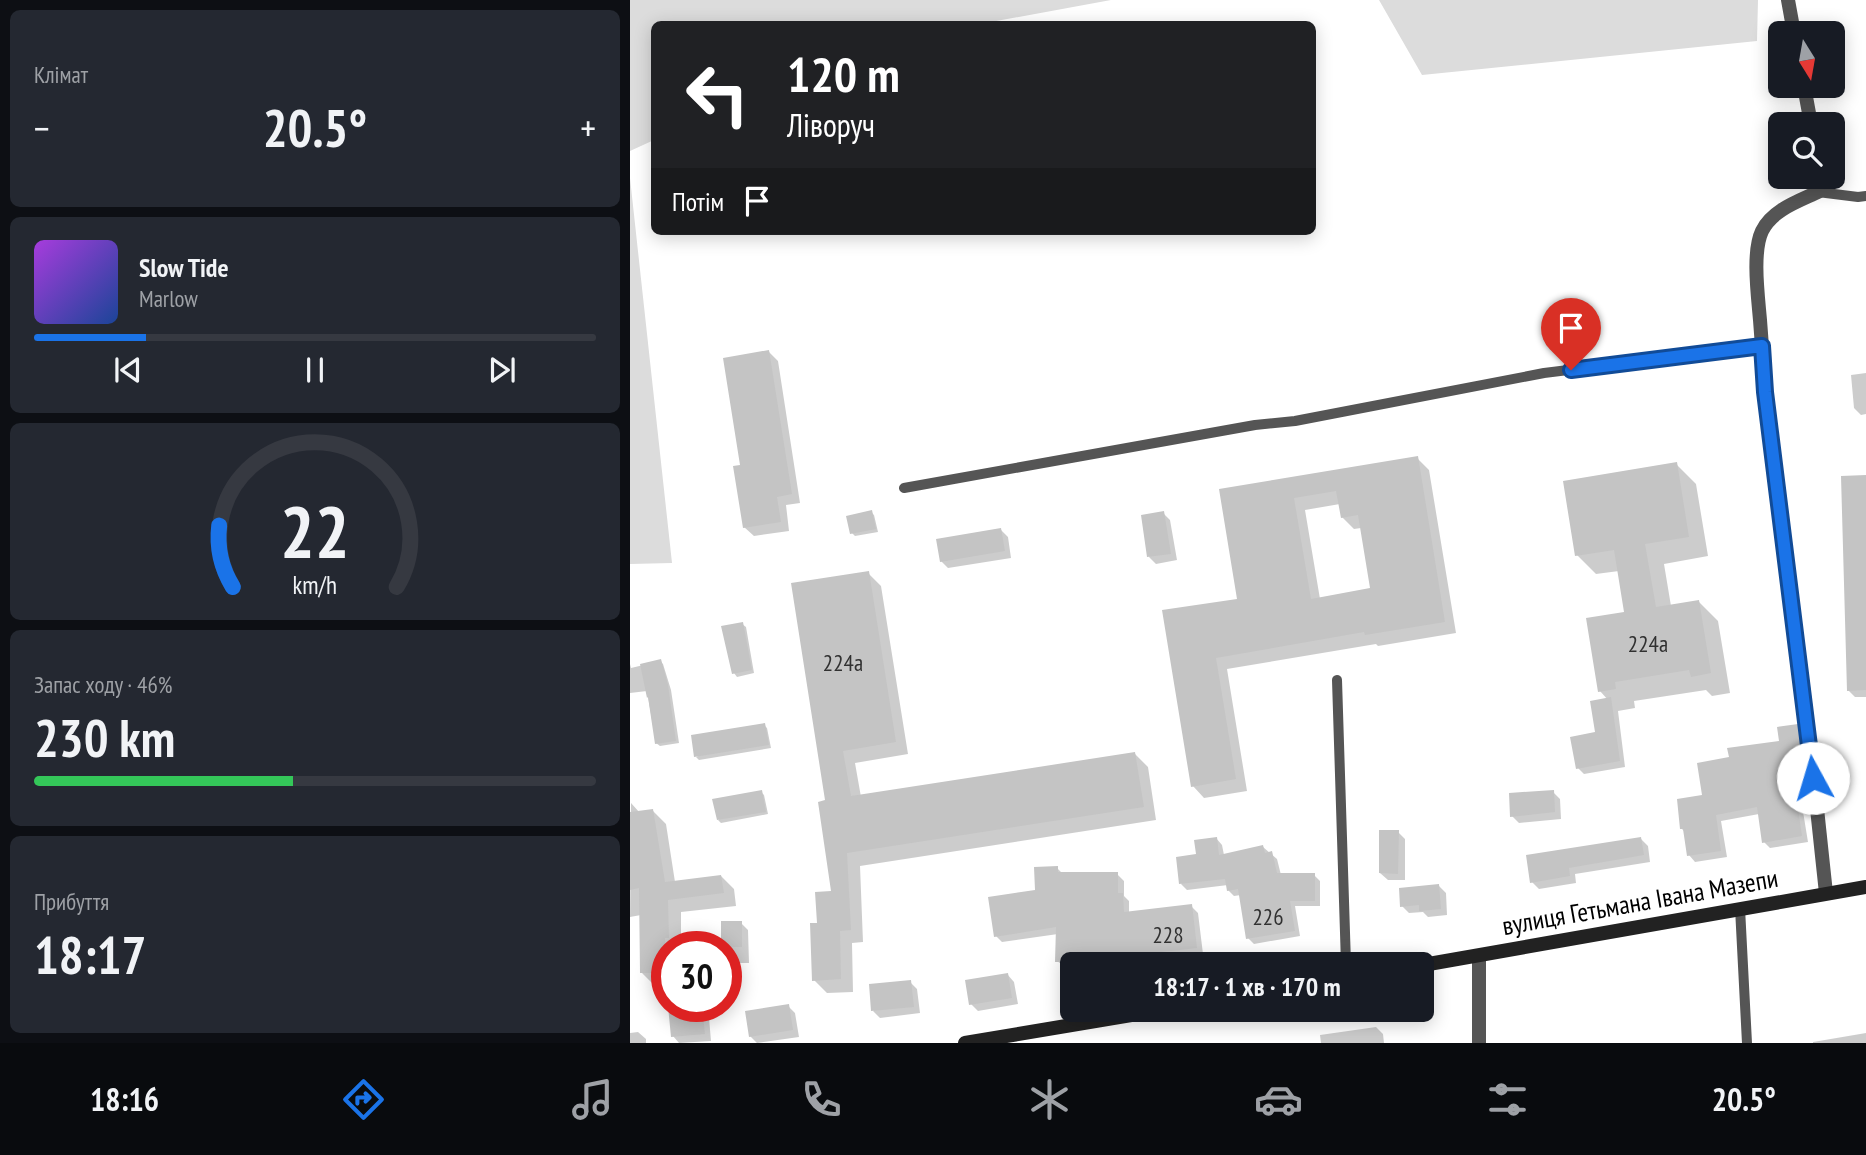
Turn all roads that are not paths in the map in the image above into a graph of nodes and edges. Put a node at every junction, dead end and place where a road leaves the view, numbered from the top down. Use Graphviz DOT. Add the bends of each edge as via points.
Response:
graph roads {
  1 [pos="1788,0"];
  2 [pos="1792,21"];
  3 [pos="1818,189"];
  4 [pos="1818,192"];
  5 [pos="1866,196"];
  6 [pos="1762,346"];
  7 [pos="904,488"];
  8 [pos="1337,680"];
  9 [pos="1866,887"];
  10 [pos="1826,893"];
  11 [pos="1740,908"];
  12 [pos="1346,952"];
  13 [pos="1479,956"];
  14 [pos="1434,963"];
  15 [pos="1090,1022"];
  16 [pos="965,1043"];
  17 [pos="1479,1043"];
  18 [pos="1747,1043"];
  1 -- 2 [label="street"];
  3 -- 4 [label="street"];
  4 -- 5 [label="lane"];
  4 -- 6 [label="street" via="1791,204 1762,231 1757,254"];
  6 -- 7 [label="lane" via="1544,373"];
  6 -- 10 [label="street"];
  8 -- 12 [label="lane"];
  9 -- 10 [label="main road, вулиця Гетьмана Івана Мазепи"];
  10 -- 11 [label="main road, вулиця Гетьмана Івана Мазепи"];
  11 -- 13 [label="main road, вулиця Гетьмана Івана Мазепи"];
  11 -- 18 [label="lane"];
  13 -- 14 [label="main road, вулиця Гетьмана Івана Мазепи"];
  13 -- 17 [label="street"];
  15 -- 16 [label="main road"];
}
